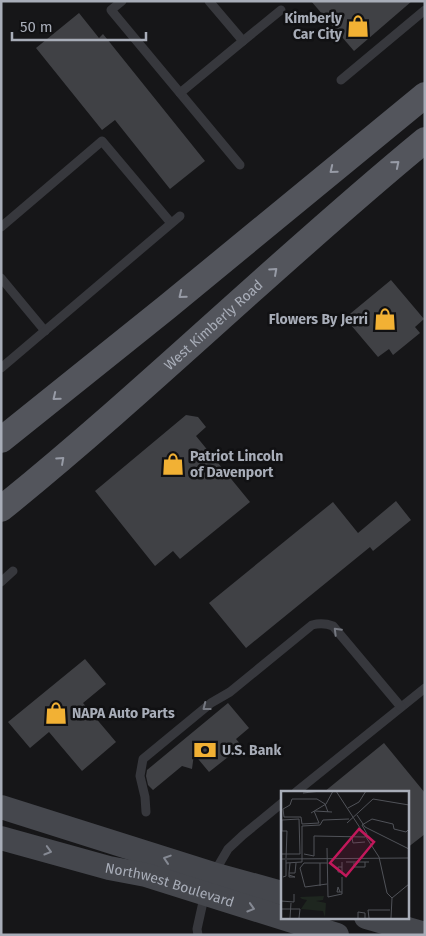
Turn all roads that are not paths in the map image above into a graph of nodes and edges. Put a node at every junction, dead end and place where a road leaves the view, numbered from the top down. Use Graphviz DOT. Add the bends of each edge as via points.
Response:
graph roads {
  1 [pos="122,1"];
  2 [pos="209,1"];
  3 [pos="281,10"];
  4 [pos="425,10"];
  5 [pos="243,41"];
  6 [pos="341,80"];
  7 [pos="180,93"];
  8 [pos="425,95"];
  9 [pos="425,140"];
  10 [pos="240,165"];
  11 [pos="180,216"];
  12 [pos="171,223"];
  13 [pos="1,227"];
  14 [pos="1,278"];
  15 [pos="45,331"];
  16 [pos="1,368"];
  17 [pos="1,440"];
  18 [pos="1,509"];
  19 [pos="13,571"];
  20 [pos="1,582"];
  21 [pos="425,688"];
  22 [pos="401,707"];
  23 [pos="297,791"];
  24 [pos="281,804"];
  25 [pos="1,807"];
  26 [pos="146,812"];
  27 [pos="1,838"];
  28 [pos="208,883"];
  29 [pos="281,893"];
  30 [pos="281,912"];
  31 [pos="295,918"];
  32 [pos="369,918"];
  33 [pos="425,934"];
  34 [pos="198,935"];
  35 [pos="337,935"];
  1 -- 7 [label="lane" via="111,10"];
  2 -- 5 [label="lane"];
  3 -- 5 [label="lane"];
  4 -- 6 [label="lane"];
  5 -- 7 [label="lane"];
  7 -- 10 [label="lane"];
  8 -- 17 [label="main road, one-way"];
  18 -- 9 [label="main road, West Kimberly Road, one-way"];
  11 -- 12 [label="lane"];
  12 -- 13 [label="lane" via="102,141"];
  12 -- 15 [label="lane"];
  14 -- 15 [label="lane"];
  15 -- 16 [label="lane"];
  19 -- 20 [label="lane"];
  21 -- 22 [label="lane"];
  22 -- 23 [label="lane"];
  22 -- 26 [label="lane, one-way" via="333,626 312,625 143,759 140,776"];
  24 -- 28 [label="lane" via="228,849"];
  28 -- 25 [label="main road, Northwest Boulevard, one-way"];
  27 -- 28 [label="main road, Northwest Boulevard, one-way" via="110,868"];
  28 -- 29 [label="main road"];
  28 -- 30 [label="main road, Northwest Boulevard, one-way"];
  28 -- 34 [label="lane"];
  31 -- 35 [label="main road, Northwest Boulevard, one-way"];
  32 -- 33 [label="main road"];
}
